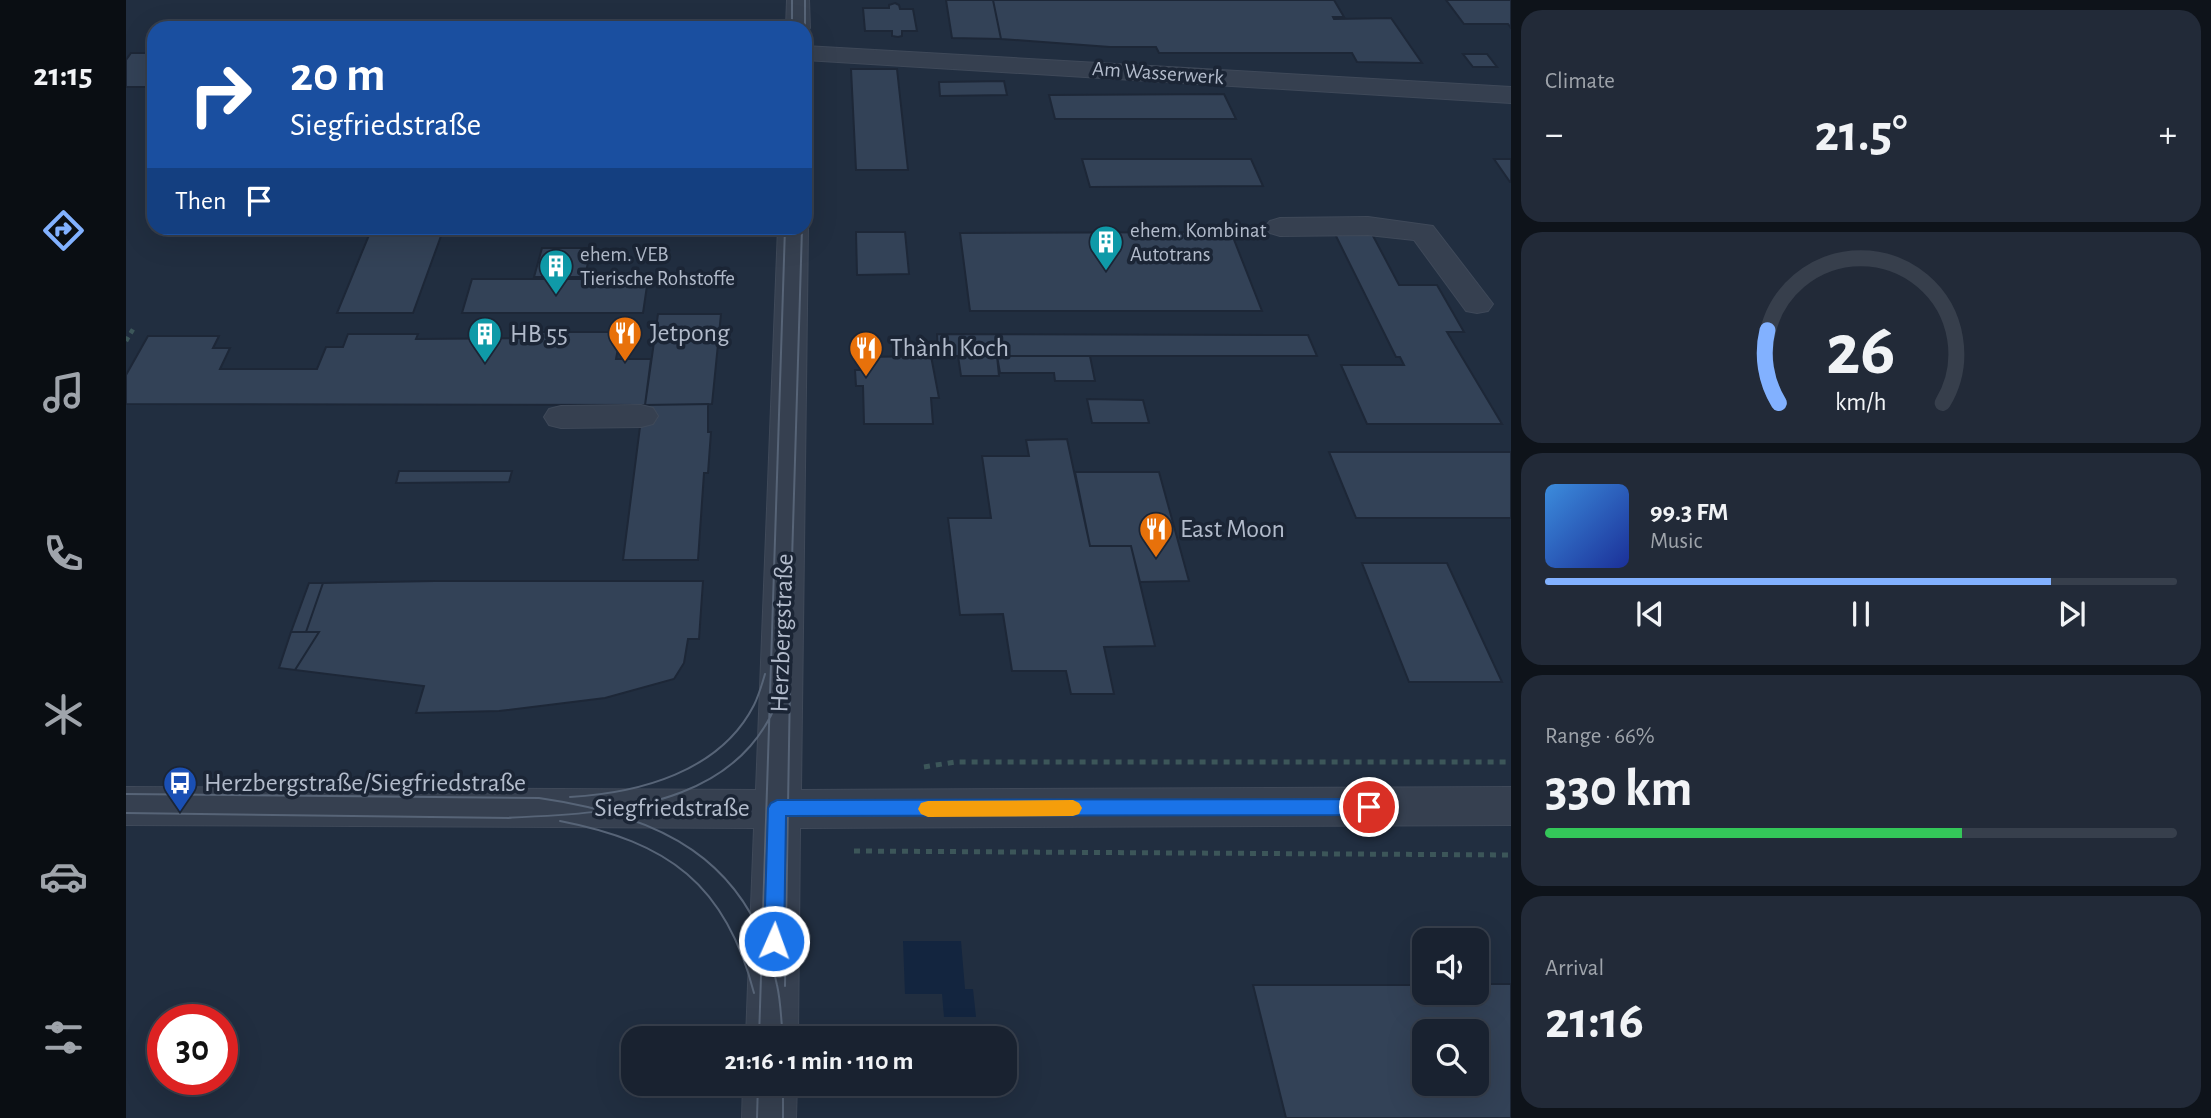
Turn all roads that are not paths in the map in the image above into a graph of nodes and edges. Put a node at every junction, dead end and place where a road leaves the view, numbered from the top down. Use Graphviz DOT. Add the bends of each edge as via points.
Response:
graph roads {
  1 [pos="799,0"];
  2 [pos="798,21"];
  3 [pos="812,53"];
  4 [pos="1511,94"];
  5 [pos="1280,227"];
  6 [pos="793,235"];
  7 [pos="1477,304"];
  8 [pos="641,416"];
  9 [pos="561,417"];
  10 [pos="1511,806"];
  11 [pos="126,807"];
  12 [pos="777,808"];
  13 [pos="772,1026"];
  14 [pos="770,1096"];
  15 [pos="769,1118"];
  1 -- 2 [label="street"];
  3 -- 4 [label="street, Am Wasserwerk"];
  5 -- 7 [label="street" via="1368,226 1423,232"];
  6 -- 12 [label="street, Herzbergstraße"];
  8 -- 9 [label="street"];
  10 -- 12 [label="street, Siegfriedstraße"];
  11 -- 12 [label="street, Siegfriedstraße"];
  12 -- 13 [label="street, Herzbergstraße"];
  14 -- 15 [label="street"];
}
